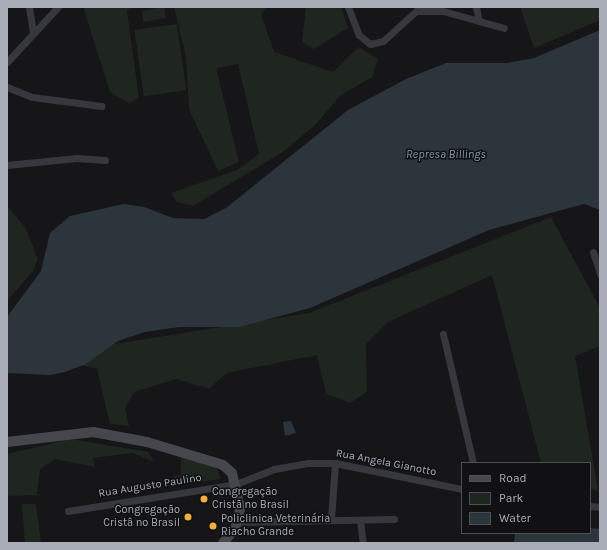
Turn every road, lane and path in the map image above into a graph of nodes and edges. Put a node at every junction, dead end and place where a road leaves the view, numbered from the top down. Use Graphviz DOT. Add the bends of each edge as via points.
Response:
graph roads {
  1 [pos="29,7"];
  2 [pos="58,7"];
  3 [pos="348,7"];
  4 [pos="476,7"];
  5 [pos="415,9"];
  6 [pos="479,22"];
  7 [pos="504,28"];
  8 [pos="33,33"];
  9 [pos="7,62"];
  10 [pos="7,87"];
  11 [pos="102,106"];
  12 [pos="105,160"];
  13 [pos="7,165"];
  14 [pos="594,252"];
  15 [pos="600,274"];
  16 [pos="443,334"];
  17 [pos="7,442"];
  18 [pos="473,462"];
  19 [pos="335,463"];
  20 [pos="236,484"];
  21 [pos="461,490"];
  22 [pos="68,510"];
  23 [pos="331,519"];
  24 [pos="394,519"];
  25 [pos="360,520"];
  26 [pos="237,522"];
  27 [pos="223,543"];
  28 [pos="363,543"];
  1 -- 8 [label="street"];
  2 -- 8 [label="street"];
  3 -- 5 [label="street" via="359,35 370,44 383,41"];
  4 -- 6 [label="street"];
  5 -- 6 [label="street" via="443,11"];
  6 -- 7 [label="street"];
  8 -- 9 [label="street"];
  10 -- 11 [label="street" via="32,97"];
  12 -- 13 [label="street" via="77,158"];
  14 -- 15 [label="street"];
  16 -- 18 [label="street"];
  17 -- 20 [label="main road" via="76,432 122,436 223,464"];
  19 -- 20 [label="street, Rua Angela Gianotto" via="274,469"];
  19 -- 21 [label="street, Rua Angela Gianotto"];
  19 -- 23 [label="street"];
  20 -- 22 [label="street, Rua Augusto Paulino"];
  20 -- 26 [label="main road" via="240,509"];
  23 -- 25 [label="street"];
  23 -- 26 [label="street"];
  24 -- 25 [label="street"];
  25 -- 28 [label="street"];
  26 -- 27 [label="main road"];
}
